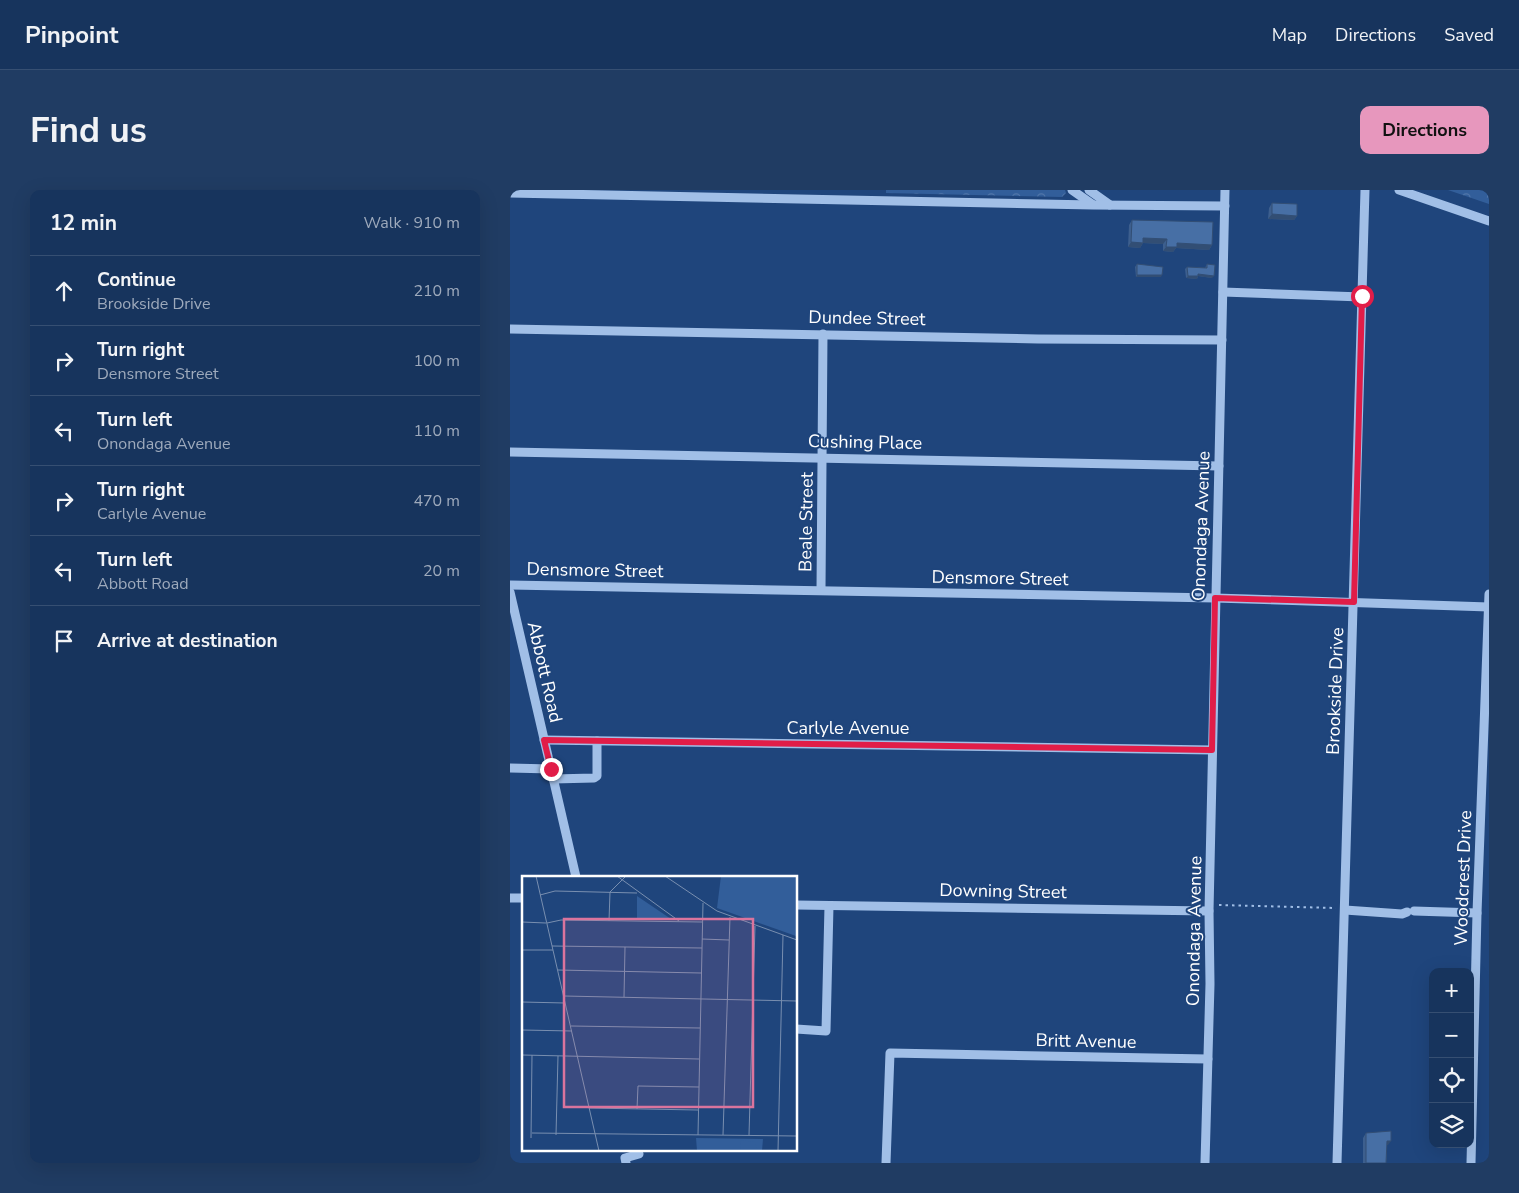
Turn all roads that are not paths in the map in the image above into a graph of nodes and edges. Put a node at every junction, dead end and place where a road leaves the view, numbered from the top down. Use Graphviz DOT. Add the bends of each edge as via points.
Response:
graph roads {
  1 [pos="1072,190"];
  2 [pos="1089,190"];
  3 [pos="1225,190"];
  4 [pos="1365,190"];
  5 [pos="1399,190"];
  6 [pos="510,193"];
  7 [pos="742,194"];
  8 [pos="1093,205"];
  9 [pos="1110,205"];
  10 [pos="1225,206"];
  11 [pos="1489,221"];
  12 [pos="1223,292"];
  13 [pos="1362,296"];
  14 [pos="510,329"];
  15 [pos="823,334"];
  16 [pos="1222,340"];
  17 [pos="510,452"];
  18 [pos="823,457"];
  19 [pos="1219,466"];
  20 [pos="510,585"];
  21 [pos="821,590"];
  22 [pos="510,592"];
  23 [pos="1489,594"];
  24 [pos="1215,598"];
  25 [pos="1354,602"];
  26 [pos="1489,607"];
  27 [pos="514,622"];
  28 [pos="544,740"];
  29 [pos="597,741"];
  30 [pos="1212,750"];
  31 [pos="510,768"];
  32 [pos="551,769"];
  33 [pos="553,779"];
  34 [pos="576,876"];
  35 [pos="798,905"];
  36 [pos="829,906"];
  37 [pos="1345,910"];
  38 [pos="1209,911"];
  39 [pos="1478,913"];
  40 [pos="798,1029"];
  41 [pos="1208,1060"];
  42 [pos="639,1156"];
  43 [pos="626,1163"];
  44 [pos="886,1163"];
  45 [pos="1205,1163"];
  46 [pos="1337,1163"];
  47 [pos="1471,1163"];
  1 -- 8 [label="street"];
  2 -- 9 [label="street"];
  3 -- 10 [label="street, Onondaga Avenue"];
  4 -- 13 [label="street, Brookside Drive"];
  5 -- 11 [label="street"];
  6 -- 7 [label="street"];
  7 -- 8 [label="street"];
  8 -- 9 [label="street"];
  9 -- 10 [label="street"];
  10 -- 12 [label="street, Onondaga Avenue"];
  12 -- 13 [label="street"];
  12 -- 16 [label="street, Onondaga Avenue"];
  13 -- 25 [label="street, Brookside Drive"];
  14 -- 15 [label="street, Dundee Street"];
  15 -- 16 [label="street, Dundee Street"];
  15 -- 18 [label="street, Beale Street"];
  16 -- 19 [label="street, Onondaga Avenue"];
  17 -- 18 [label="street, Cushing Place"];
  18 -- 19 [label="street, Cushing Place"];
  18 -- 21 [label="street, Beale Street"];
  19 -- 24 [label="street, Onondaga Avenue"];
  20 -- 21 [label="street, Densmore Street"];
  21 -- 24 [label="street, Densmore Street"];
  22 -- 27 [label="street, Abbott Road"];
  23 -- 26 [label="street, Woodcrest Drive"];
  24 -- 25 [label="street, Densmore Street"];
  24 -- 30 [label="street, Onondaga Avenue"];
  25 -- 26 [label="street, Densmore Street"];
  25 -- 37 [label="street, Brookside Drive"];
  26 -- 39 [label="street, Woodcrest Drive"];
  27 -- 28 [label="street, Abbott Road"];
  28 -- 29 [label="street, Carlyle Avenue"];
  28 -- 32 [label="street, Abbott Road"];
  29 -- 30 [label="street, Carlyle Avenue"];
  29 -- 33 [label="street" via="597,776"];
  30 -- 38 [label="street, Onondaga Avenue"];
  31 -- 32 [label="street"];
  32 -- 33 [label="street, Abbott Road"];
  33 -- 34 [label="street, Abbott Road"];
  35 -- 36 [label="street, Downing Street"];
  36 -- 38 [label="street, Downing Street"];
  36 -- 40 [label="street" via="826,1031"];
  37 -- 39 [label="street" via="1402,914"];
  37 -- 46 [label="street, Brookside Drive"];
  38 -- 41 [label="street, Onondaga Avenue"];
  39 -- 47 [label="street, Woodcrest Drive"];
  41 -- 44 [label="street, Britt Avenue" via="890,1052"];
  41 -- 45 [label="street, Onondaga Avenue"];
  42 -- 43 [label="street" via="625,1158"];
}
